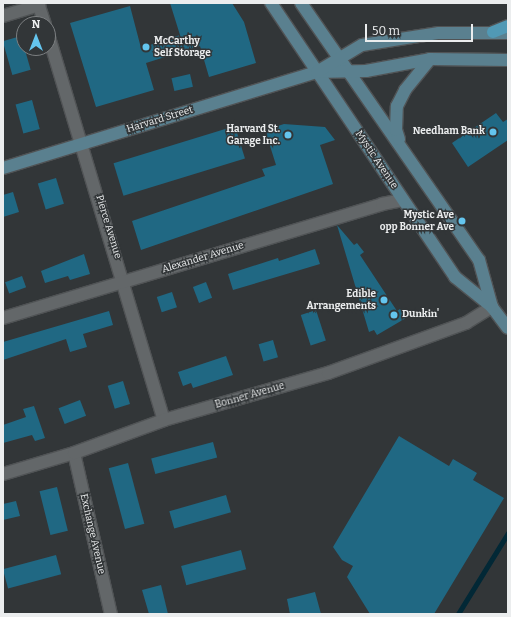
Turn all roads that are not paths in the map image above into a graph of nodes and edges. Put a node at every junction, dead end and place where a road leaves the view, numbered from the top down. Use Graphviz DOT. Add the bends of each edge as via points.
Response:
graph roads {
  1 [pos="271,3"];
  2 [pos="302,3"];
  3 [pos="39,4"];
  4 [pos="3,16"];
  5 [pos="43,16"];
  6 [pos="508,26"];
  7 [pos="493,32"];
  8 [pos="508,33"];
  9 [pos="55,56"];
  10 [pos="340,58"];
  11 [pos="430,59"];
  12 [pos="508,60"];
  13 [pos="349,71"];
  14 [pos="317,72"];
  15 [pos="83,144"];
  16 [pos="401,146"];
  17 [pos="3,168"];
  18 [pos="403,200"];
  19 [pos="124,282"];
  20 [pos="492,307"];
  21 [pos="3,318"];
  22 [pos="508,328"];
  23 [pos="164,420"];
  24 [pos="74,453"];
  25 [pos="3,474"];
  26 [pos="111,614"];
  1 -- 14 [label="main road, Mystic Avenue"];
  2 -- 10 [label="main road, Mystic Avenue"];
  3 -- 4 [label="street"];
  3 -- 5 [label="street"];
  6 -- 7 [label="main road"];
  7 -- 8 [label="main road"];
  7 -- 10 [label="main road" via="439,33 383,40 362,45"];
  9 -- 15 [label="street, Pierce Avenue"];
  10 -- 13 [label="main road, Mystic Avenue"];
  10 -- 14 [label="main road"];
  11 -- 12 [label="main road"];
  11 -- 13 [label="main road" via="366,71"];
  11 -- 16 [label="main road" via="405,90 397,106 396,130"];
  13 -- 14 [label="main road"];
  13 -- 16 [label="main road, Mystic Avenue"];
  14 -- 15 [label="main road, Harvard Street"];
  14 -- 18 [label="main road, Mystic Avenue"];
  15 -- 17 [label="main road, Harvard Street"];
  15 -- 19 [label="street, Pierce Avenue"];
  16 -- 20 [label="main road, Mystic Avenue" via="479,260"];
  18 -- 19 [label="street, Alexander Avenue" via="382,204"];
  18 -- 20 [label="main road, Mystic Avenue" via="455,277"];
  19 -- 21 [label="street, Alexander Avenue"];
  19 -- 23 [label="street, Pierce Avenue"];
  20 -- 22 [label="main road, Mystic Avenue"];
  20 -- 23 [label="street, Bonner Avenue" via="466,323 328,374"];
  23 -- 24 [label="street, Bonner Avenue"];
  24 -- 25 [label="street, Bonner Avenue"];
  24 -- 26 [label="street, Exchange Avenue"];
}
